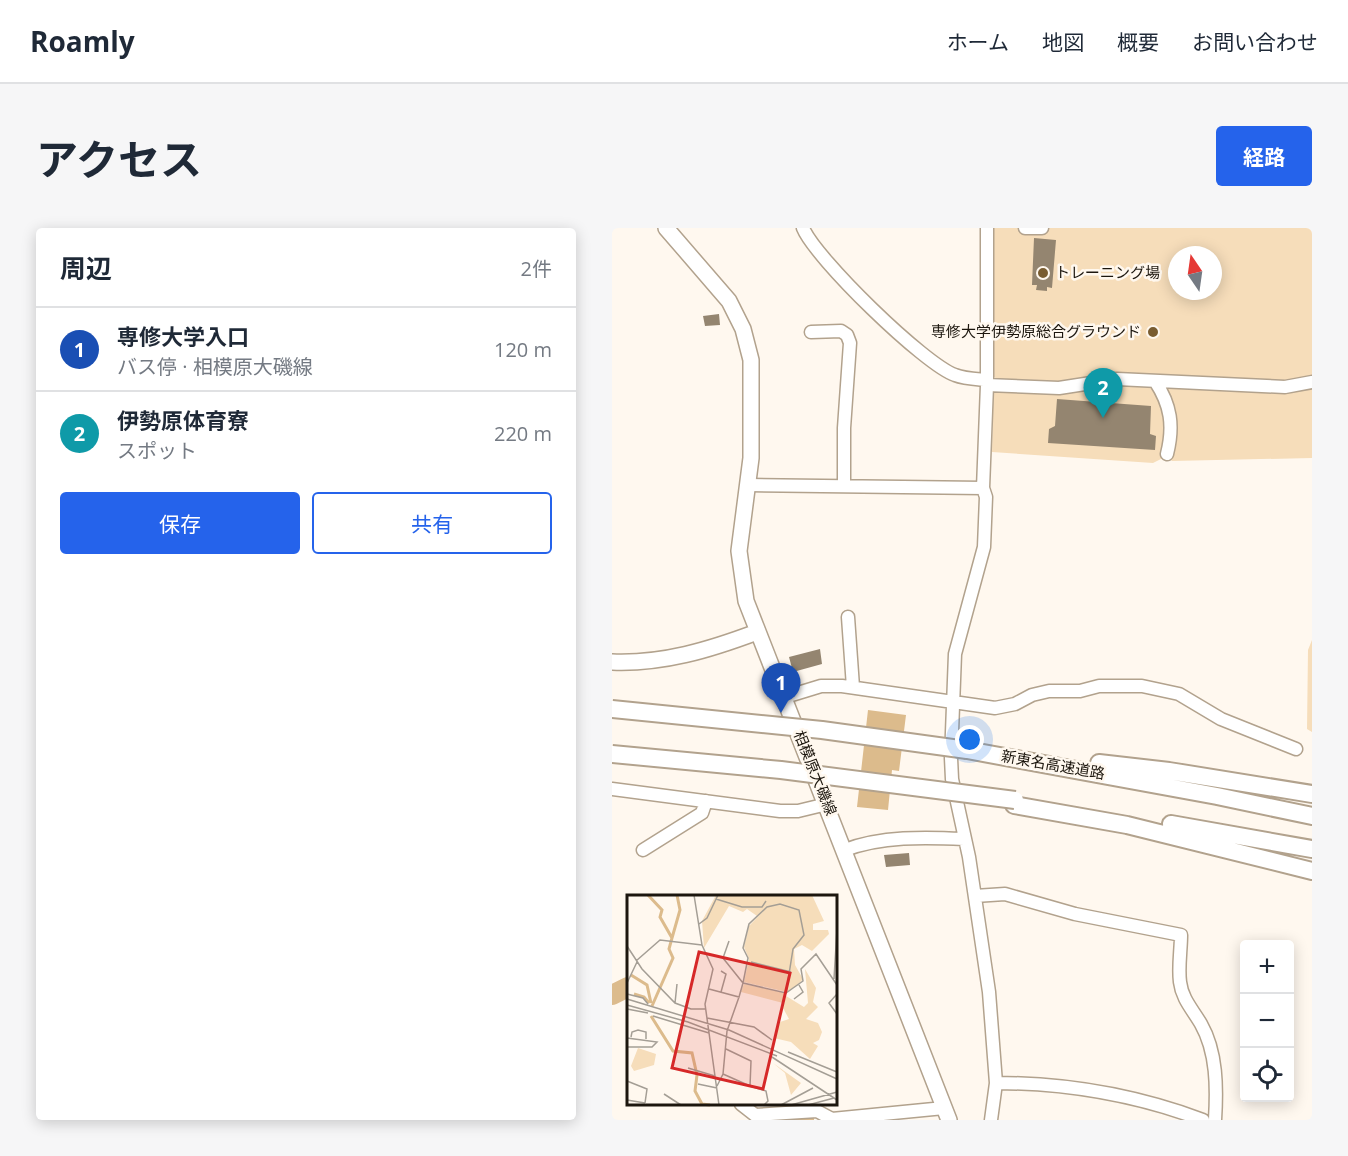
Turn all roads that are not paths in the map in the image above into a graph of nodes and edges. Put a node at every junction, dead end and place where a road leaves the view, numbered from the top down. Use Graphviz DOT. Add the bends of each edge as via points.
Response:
graph roads {
  1 [pos="666,228"];
  2 [pos="803,228"];
  3 [pos="987,228"];
  4 [pos="1025,228"];
  5 [pos="1042,228"];
  6 [pos="811,332"];
  7 [pos="1155,381"];
  8 [pos="1312,382"];
  9 [pos="987,383"];
  10 [pos="1167,454"];
  11 [pos="748,485"];
  12 [pos="844,485"];
  13 [pos="982,488"];
  14 [pos="851,622"];
  15 [pos="757,632"];
  16 [pos="612,662"];
  17 [pos="853,687"];
  18 [pos="785,697"];
  19 [pos="953,702"];
  20 [pos="612,709"];
  21 [pos="1296,749"];
  22 [pos="612,754"];
  23 [pos="1021,757"];
  24 [pos="612,789"];
  25 [pos="1312,794"];
  26 [pos="706,801"];
  27 [pos="1014,802"];
  28 [pos="827,804"];
  29 [pos="1312,816"];
  30 [pos="964,839"];
  31 [pos="845,849"];
  32 [pos="1312,849"];
  33 [pos="643,850"];
  34 [pos="1312,871"];
  35 [pos="975,896"];
  36 [pos="996,1083"];
  37 [pos="742,1105"];
  38 [pos="946,1114"];
  39 [pos="866,1118"];
  40 [pos="991,1120"];
  41 [pos="1203,1120"];
  42 [pos="1215,1120"];
  1 -- 11 [label="main road, 相模原大磯線" via="724,294 742,329 753,384"];
  2 -- 9 [label="street" via="840,278 915,347 954,375"];
  3 -- 9 [label="street"];
  4 -- 5 [label="street"];
  6 -- 12 [label="street" via="842,331 850,343"];
  7 -- 8 [label="street" via="1285,387"];
  7 -- 9 [label="street" via="1116,379 1059,388"];
  7 -- 10 [label="street" via="1167,403 1171,423"];
  9 -- 13 [label="street"];
  11 -- 12 [label="street"];
  11 -- 15 [label="main road, 相模原大磯線" via="740,551 746,601"];
  12 -- 13 [label="street"];
  13 -- 19 [label="street" via="986,497 984,547 955,654"];
  14 -- 17 [label="street"];
  15 -- 16 [label="main road" via="686,656 653,662"];
  15 -- 18 [label="main road, 相模原大磯線"];
  17 -- 18 [label="street" via="821,686"];
  17 -- 19 [label="street"];
  18 -- 28 [label="main road, 相模原大磯線"];
  19 -- 21 [label="street" via="1005,707 1049,691 1142,686 1179,694 1221,719"];
  19 -- 30 [label="street" via="952,779"];
  20 -- 23 [label="highway, bridge" via="822,730"];
  22 -- 27 [label="highway, bridge" via="932,788"];
  23 -- 25 [label="highway" via="1169,771"];
  23 -- 29 [label="highway, 新東名高速道路"];
  24 -- 26 [label="street"];
  26 -- 28 [label="street" via="780,811"];
  26 -- 33 [label="street" via="702,813"];
  27 -- 32 [label="highway"];
  27 -- 34 [label="highway" via="1127,825"];
  28 -- 31 [label="main road, 相模原大磯線"];
  30 -- 31 [label="street" via="930,837"];
  30 -- 35 [label="street"];
  31 -- 38 [label="main road, 相模原大磯線"];
  35 -- 36 [label="street" via="989,992"];
  35 -- 42 [label="street" via="1005,894 1075,914 1181,935 1180,982 1187,1004 1209,1042 1217,1088"];
  36 -- 40 [label="street"];
  36 -- 41 [label="street" via="1043,1083 1093,1090 1164,1105"];
  37 -- 39 [label="street" via="755,1114 818,1111 832,1119"];
  38 -- 39 [label="street"];
}
